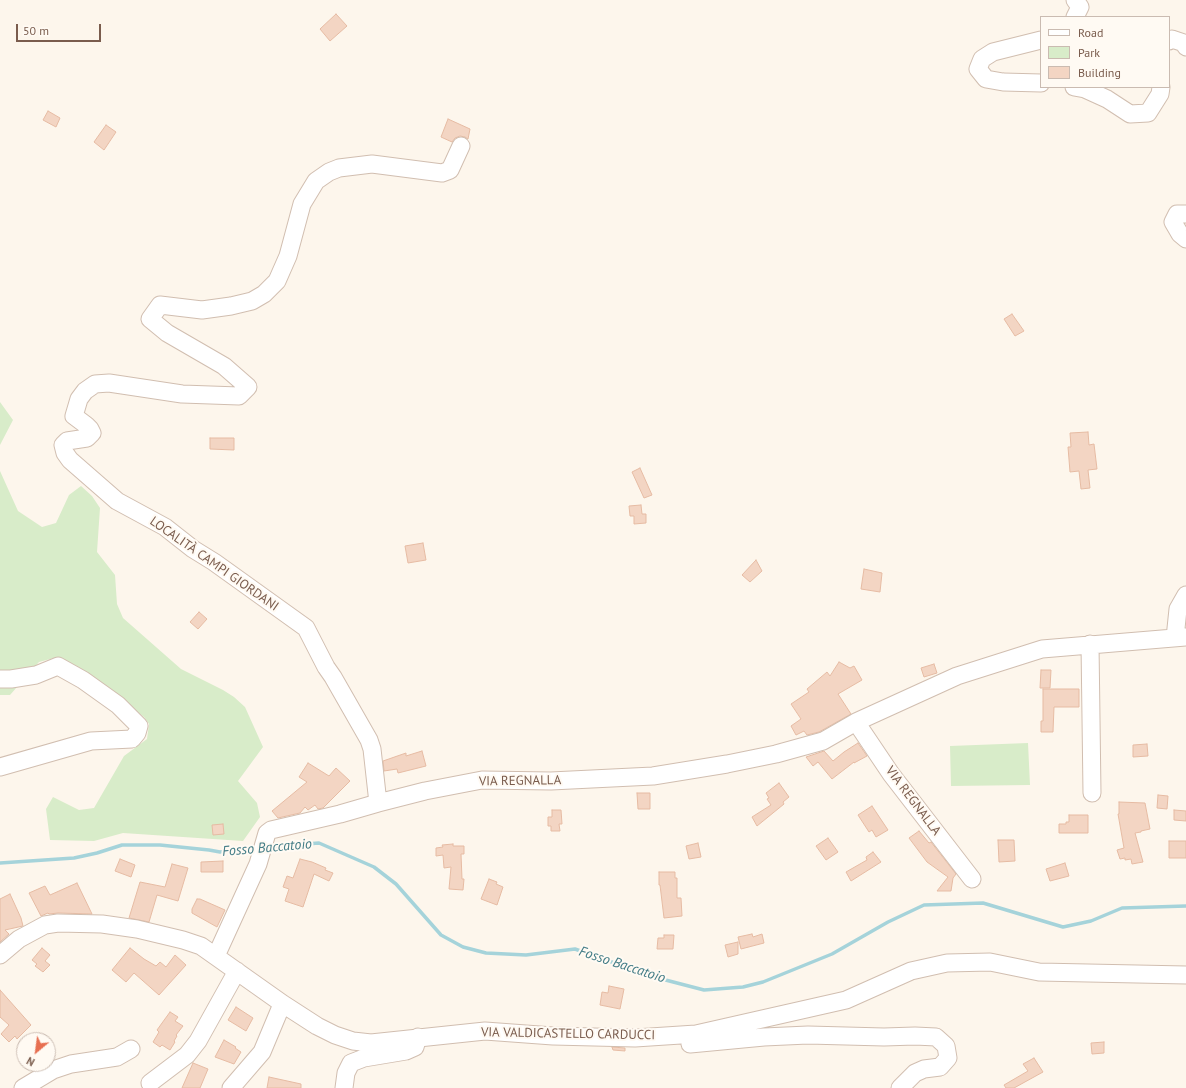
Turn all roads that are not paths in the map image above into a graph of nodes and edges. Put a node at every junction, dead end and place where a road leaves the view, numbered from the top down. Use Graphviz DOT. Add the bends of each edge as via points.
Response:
graph roads {
  1 [pos="1075,0"];
  2 [pos="1076,16"];
  3 [pos="1040,40"];
  4 [pos="1170,41"];
  5 [pos="1186,47"];
  6 [pos="1040,82"];
  7 [pos="1080,88"];
  8 [pos="1161,88"];
  9 [pos="461,146"];
  10 [pos="1186,214"];
  11 [pos="1186,239"];
  12 [pos="1186,595"];
  13 [pos="1181,637"];
  14 [pos="1090,644"];
  15 [pos="0,679"];
  16 [pos="856,722"];
  17 [pos="0,767"];
  18 [pos="1092,793"];
  19 [pos="378,803"];
  20 [pos="972,879"];
  21 [pos="0,955"];
  22 [pos="216,956"];
  23 [pos="237,971"];
  24 [pos="1186,975"];
  25 [pos="283,1004"];
  26 [pos="657,1036"];
  27 [pos="418,1038"];
  28 [pos="131,1049"];
  29 [pos="150,1083"];
  30 [pos="23,1088"];
  31 [pos="231,1088"];
  32 [pos="344,1088"];
  33 [pos="900,1088"];
  1 -- 2 [label="street" via="1080,7"];
  3 -- 6 [label="street" via="993,52 982,59 978,69 986,79 1003,82"];
  4 -- 5 [label="street" via="1184,43"];
  7 -- 8 [label="street" via="1107,99 1130,114 1148,113"];
  9 -- 19 [label="street, LOCALITÀ CAMPI GIORDANI" via="450,170 442,173 372,164 328,172 316,181 302,204 288,256 277,281 264,294 252,301 202,310 160,305 150,319 167,333 224,366 248,387 238,396 182,394 109,383 96,384 85,390 79,399 74,416 86,424 92,433 87,438 67,441 63,445 70,460 116,501 165,527 306,628 369,740"];
  10 -- 11 [label="street" via="1177,214 1173,222"];
  12 -- 13 [label="street" via="1178,609"];
  13 -- 14 [label="street, VIA REGNALLA"];
  14 -- 16 [label="street, VIA REGNALLA" via="1042,649 957,676"];
  14 -- 18 [label="street"];
  15 -- 17 [label="street" via="36,675 58,666 118,705 139,726 132,739 91,741"];
  16 -- 19 [label="street, VIA REGNALLA" via="824,741 776,754 713,766 653,776 551,781 482,780"];
  16 -- 20 [label="street, VIA REGNALLA" via="891,774"];
  19 -- 22 [label="street, VIA REGNALLA" via="267,833 258,864"];
  21 -- 22 [label="street, VIA VALDICASTELLO CARDUCCI" via="20,939 45,925 81,922 137,929 183,940 201,946"];
  22 -- 23 [label="street, VIA VALDICASTELLO CARDUCCI"];
  23 -- 25 [label="street, VIA VALDICASTELLO CARDUCCI"];
  23 -- 29 [label="street" via="198,1041 187,1055"];
  24 -- 26 [label="street, VIA VALDICASTELLO CARDUCCI" via="1039,972 990,962 947,963 911,971 846,1000 696,1034"];
  25 -- 27 [label="street, VIA VALDICASTELLO CARDUCCI" via="317,1026 353,1041 371,1043"];
  25 -- 31 [label="street" via="262,1052"];
  26 -- 27 [label="street, VIA VALDICASTELLO CARDUCCI" via="553,1036 485,1031"];
  26 -- 33 [label="street" via="659,1041 670,1046 808,1035 936,1037 946,1046 948,1058 940,1067 915,1073"];
  27 -- 32 [label="street" via="415,1047 406,1051 364,1058 351,1063 346,1073"];
  28 -- 30 [label="street" via="117,1057 71,1064 53,1070"];
}
